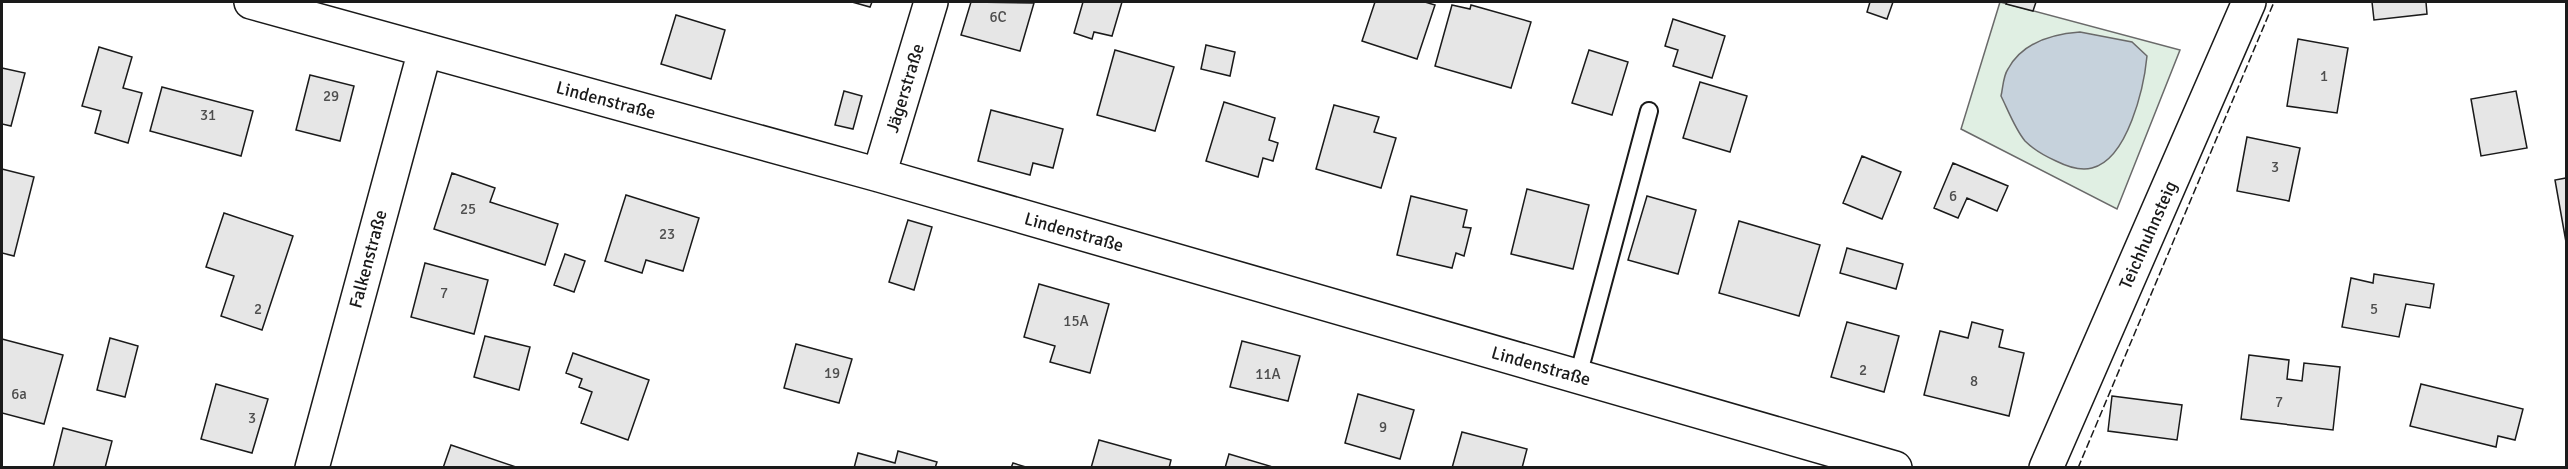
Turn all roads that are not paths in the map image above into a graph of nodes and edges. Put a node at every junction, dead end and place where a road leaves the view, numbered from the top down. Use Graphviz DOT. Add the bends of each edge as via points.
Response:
graph roads {
  1 [pos="251,2"];
  2 [pos="931,2"];
  3 [pos="2249,2"];
  4 [pos="424,50"];
  5 [pos="1649,111"];
  6 [pos="879,175"];
  7 [pos="1578,376"];
  8 [pos="312,468"];
  9 [pos="1895,468"];
  10 [pos="2046,468"];
  1 -- 4 [label="street, Lindenstraße"];
  2 -- 6 [label="street, Jägerstraße"];
  3 -- 10 [label="street, Teichhuhnsteig"];
  4 -- 6 [label="street, Lindenstraße"];
  4 -- 8 [label="street, Falkenstraße"];
  5 -- 7 [label="lane"];
  6 -- 7 [label="street, Lindenstraße"];
  7 -- 9 [label="street, Lindenstraße"];
}
